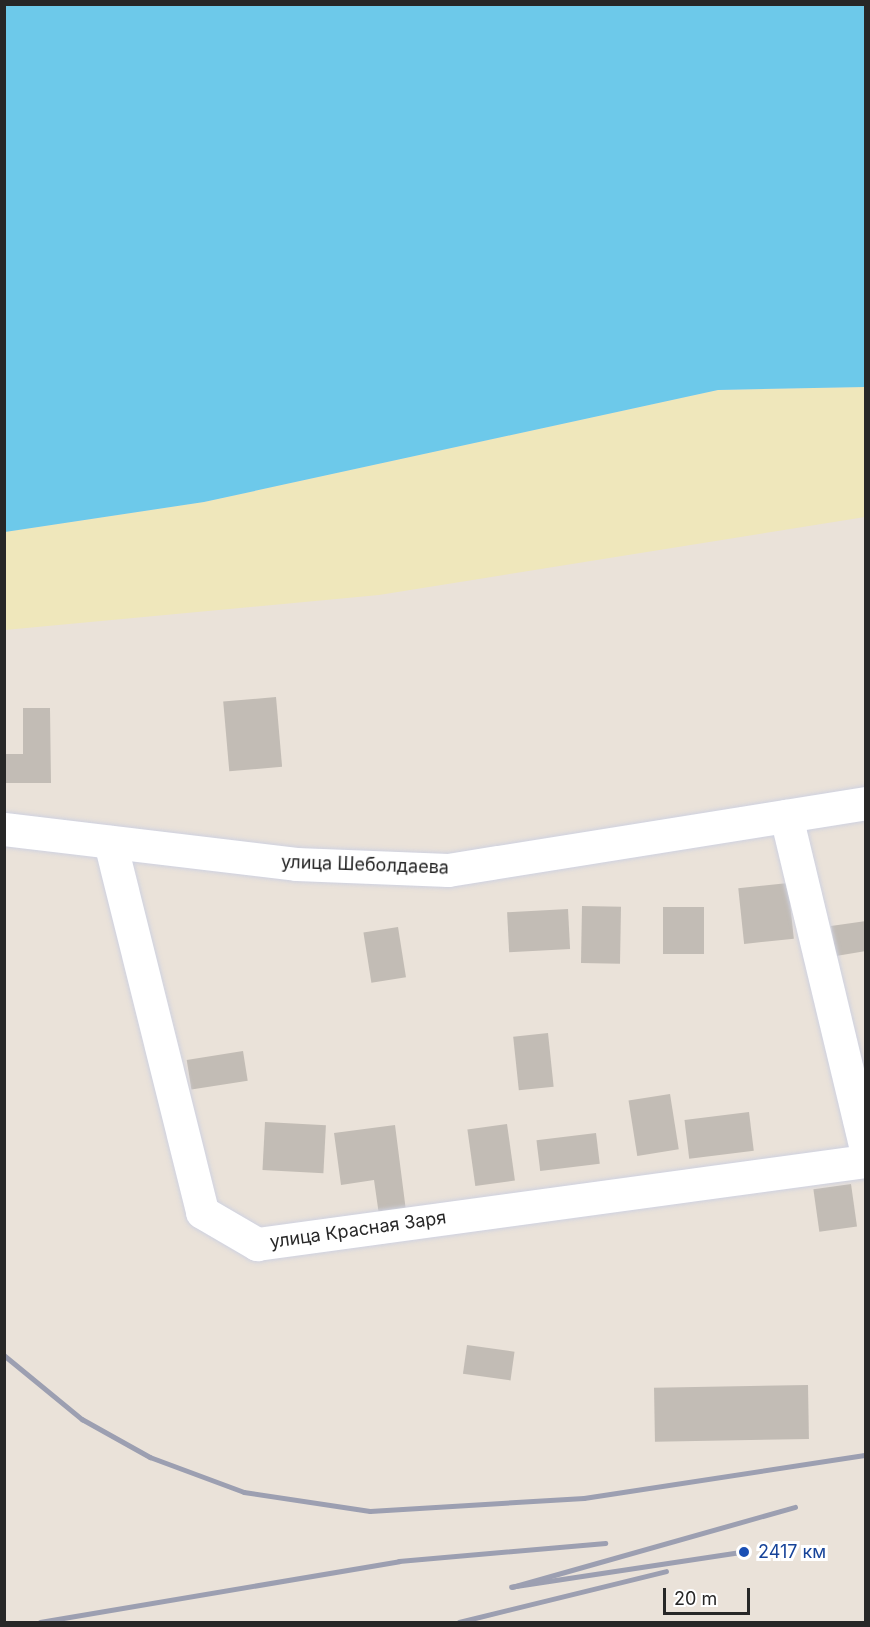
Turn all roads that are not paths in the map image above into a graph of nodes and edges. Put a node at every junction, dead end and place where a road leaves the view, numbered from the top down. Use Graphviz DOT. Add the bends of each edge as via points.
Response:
graph roads {
  1 [pos="866,803"];
  2 [pos="786,816"];
  3 [pos="4,829"];
  4 [pos="110,842"];
  5 [pos="866,1148"];
  6 [pos="866,1161"];
  1 -- 2 [label="street, улица Шеболдаева"];
  2 -- 4 [label="street, улица Шеболдаева" via="448,870 296,864"];
  2 -- 5 [label="street"];
  3 -- 4 [label="street, улица Шеболдаева"];
  4 -- 6 [label="street, улица Красная Заря" via="202,1212 257,1244"];
}
